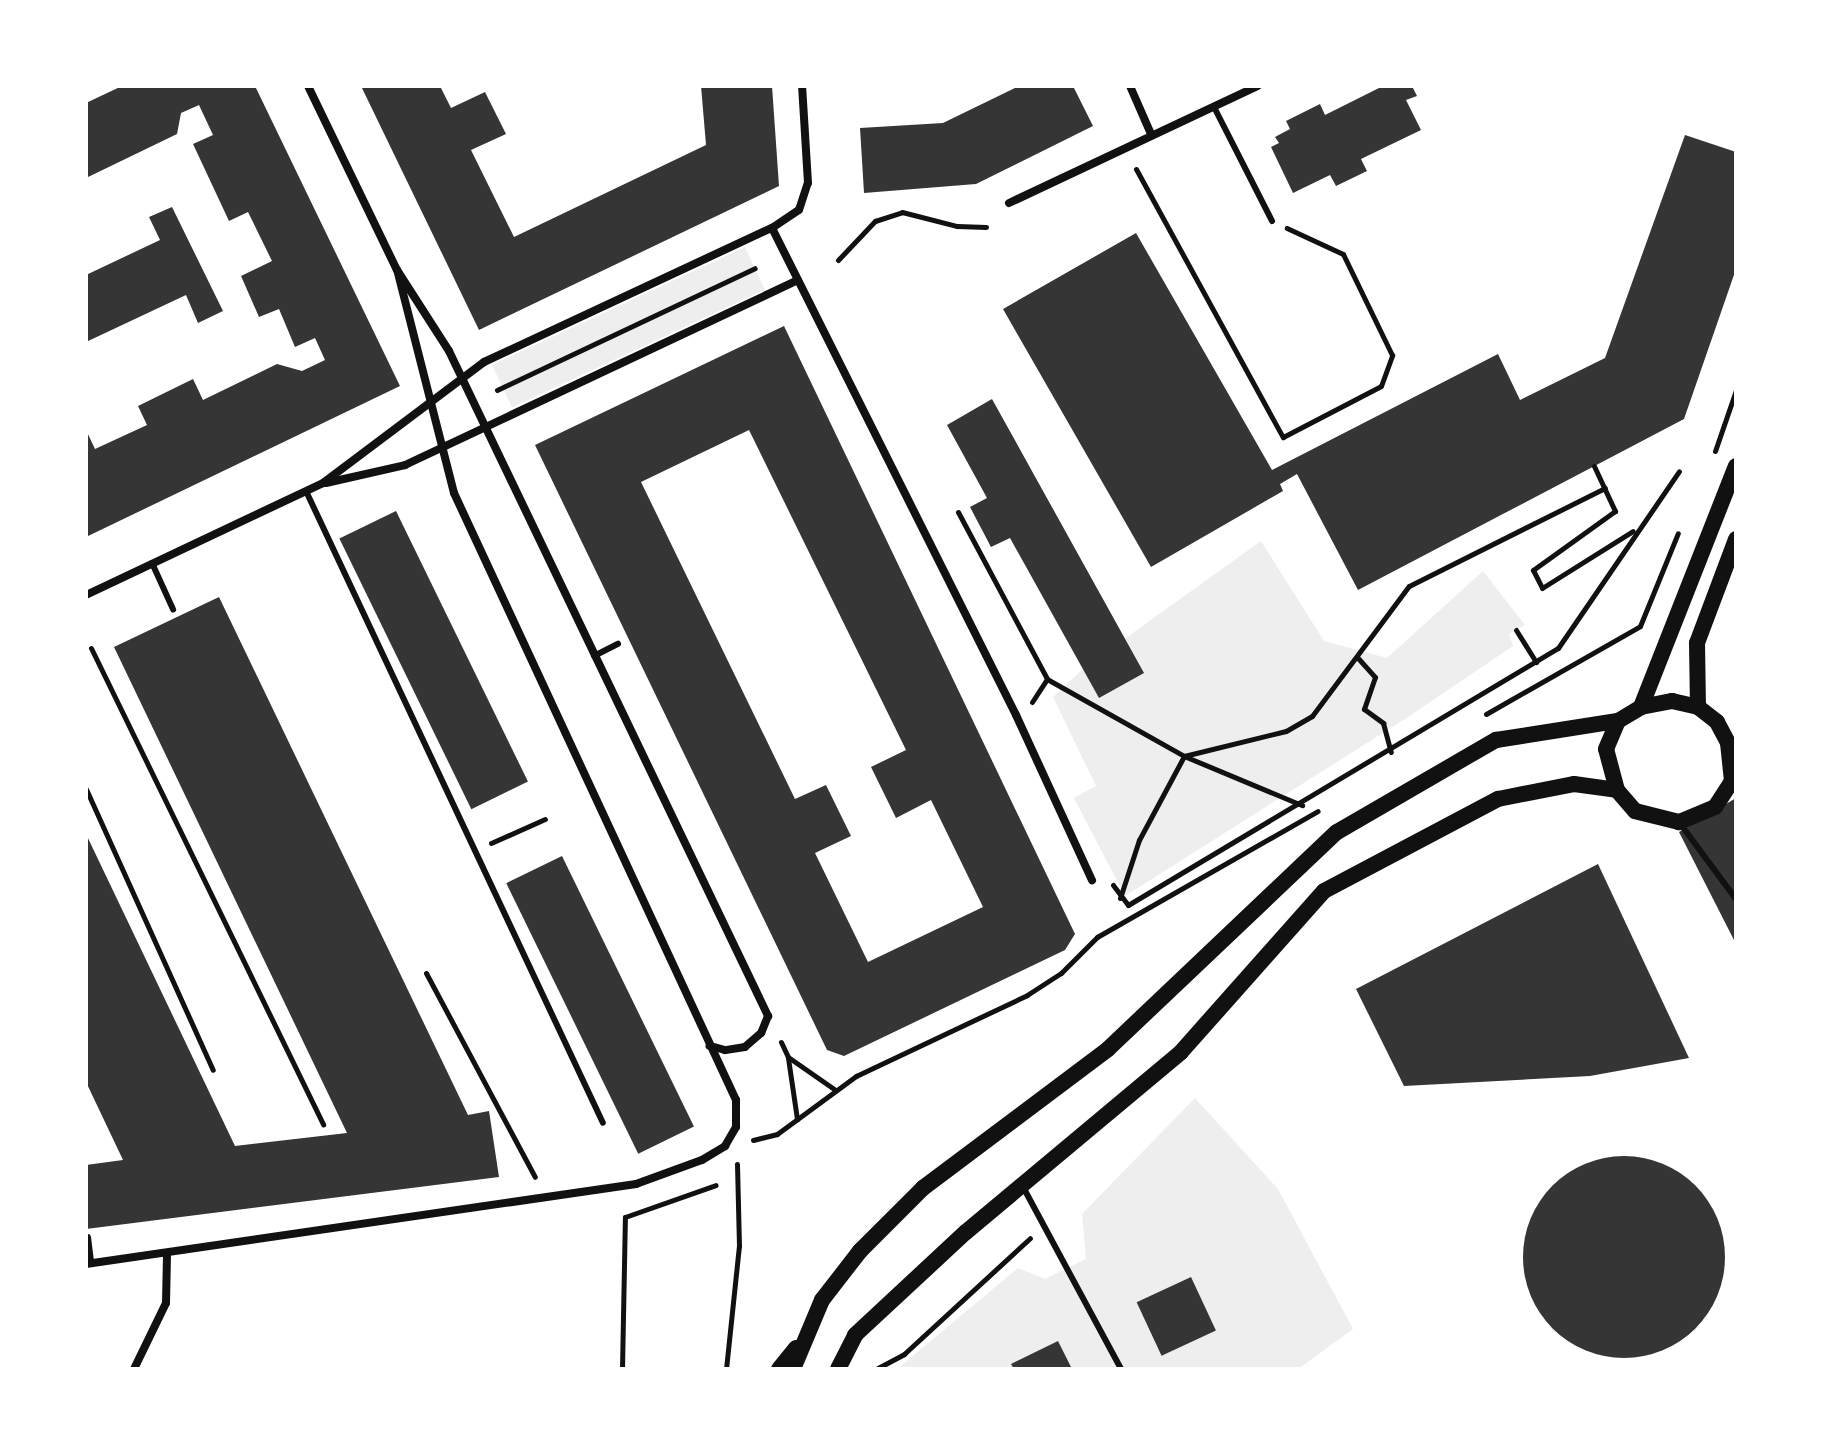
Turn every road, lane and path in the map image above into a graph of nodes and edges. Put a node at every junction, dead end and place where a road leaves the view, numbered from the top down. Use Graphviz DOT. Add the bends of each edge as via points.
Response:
graph roads {
  1 [pos="308,86"];
  2 [pos="802,86"];
  3 [pos="1130,86"];
  4 [pos="1258,86"];
  5 [pos="1214,107"];
  6 [pos="1151,134"];
  7 [pos="1136,169"];
  8 [pos="1009,203"];
  9 [pos="1272,221"];
  10 [pos="986,227"];
  11 [pos="772,228"];
  12 [pos="838,260"];
  13 [pos="755,268"];
  14 [pos="397,270"];
  15 [pos="798,280"];
  16 [pos="462,380"];
  17 [pos="497,390"];
  18 [pos="1736,390"];
  19 [pos="432,407"];
  20 [pos="484,428"];
  21 [pos="442,447"];
  22 [pos="1712,460"];
  23 [pos="1594,466"];
  24 [pos="1736,466"];
  25 [pos="1679,471"];
  26 [pos="323,483"];
  27 [pos="1605,488"];
  28 [pos="306,491"];
  29 [pos="958,512"];
  30 [pos="1683,521"];
  31 [pos="1634,530"];
  32 [pos="1736,539"];
  33 [pos="152,563"];
  34 [pos="86,595"];
  35 [pos="173,609"];
  36 [pos="1516,630"];
  37 [pos="618,644"];
  38 [pos="91,648"];
  39 [pos="594,656"];
  40 [pos="1357,657"];
  41 [pos="1536,662"];
  42 [pos="1047,679"];
  43 [pos="1641,707"];
  44 [pos="1698,707"];
  45 [pos="1025,711"];
  46 [pos="1480,718"];
  47 [pos="1618,721"];
  48 [pos="1391,752"];
  49 [pos="1184,756"];
  50 [pos="86,789"];
  51 [pos="1617,790"];
  52 [pos="1330,804"];
  53 [pos="1303,805"];
  54 [pos="545,819"];
  55 [pos="1679,822"];
  56 [pos="474,851"];
  57 [pos="1092,880"];
  58 [pos="1736,899"];
  59 [pos="426,973"];
  60 [pos="710,1046"];
  61 [pos="213,1070"];
  62 [pos="834,1089"];
  63 [pos="797,1119"];
  64 [pos="603,1123"];
  65 [pos="323,1124"];
  66 [pos="725,1146"];
  67 [pos="740,1168"];
  68 [pos="716,1185"];
  69 [pos="1022,1185"];
  70 [pos="546,1199"];
  71 [pos="1044,1225"];
  72 [pos="88,1237"];
  73 [pos="167,1256"];
  74 [pos="88,1264"];
  75 [pos="805,1337"];
  76 [pos="134,1369"];
  77 [pos="622,1369"];
  78 [pos="726,1369"];
  79 [pos="779,1369"];
  80 [pos="793,1369"];
  81 [pos="838,1369"];
  82 [pos="876,1369"];
  83 [pos="1121,1369"];
  1 -- 14 [label="street"];
  2 -- 11 [label="street" via="808,183 799,210"];
  3 -- 6 [label="street"];
  4 -- 5 [label="street"];
  5 -- 6 [label="street"];
  5 -- 9 [label="lane"];
  6 -- 8 [label="street"];
  7 -- 9 [label="path" via="1283,437 1381,386 1392,355 1343,254"];
  10 -- 12 [label="path" via="957,226 902,212 875,221"];
  11 -- 15 [label="street"];
  11 -- 16 [label="street" via="484,362"];
  13 -- 17 [label="path"];
  14 -- 16 [label="street"];
  14 -- 19 [label="street"];
  15 -- 20 [label="street"];
  15 -- 57 [label="street" via="1016,715"];
  16 -- 19 [label="street"];
  16 -- 20 [label="street"];
  18 -- 22 [label="path"];
  19 -- 21 [label="street"];
  19 -- 26 [label="street"];
  20 -- 21 [label="street"];
  20 -- 39 [label="street"];
  21 -- 26 [label="street" via="405,465"];
  21 -- 60 [label="street" via="454,493"];
  23 -- 27 [label="path"];
  24 -- 43 [label="main road"];
  25 -- 31 [label="path"];
  26 -- 28 [label="street"];
  27 -- 31 [label="path" via="1615,511 1533,570 1542,588"];
  27 -- 40 [label="path" via="1409,586"];
  28 -- 33 [label="street"];
  28 -- 56 [label="lane"];
  29 -- 42 [label="path"];
  30 -- 46 [label="path" via="1640,626"];
  31 -- 41 [label="path" via="1558,648"];
  32 -- 44 [label="main road" via="1697,643"];
  33 -- 34 [label="street"];
  33 -- 35 [label="lane"];
  36 -- 41 [label="path"];
  37 -- 39 [label="lane"];
  38 -- 65 [label="path"];
  39 -- 60 [label="street" via="768,1016 761,1033 745,1047"];
  40 -- 48 [label="path" via="1375,677 1364,709 1383,723"];
  40 -- 49 [label="path" via="1312,716 1286,731"];
  41 -- 48 [label="path"];
  42 -- 45 [label="path"];
  42 -- 49 [label="path"];
  43 -- 44 [label="main road" via="1672,701"];
  43 -- 47 [label="main road"];
  44 -- 55 [label="main road" via="1717,722 1728,743 1732,781 1715,807"];
  47 -- 51 [label="main road" via="1606,749"];
  47 -- 75 [label="main road" via="1496,740 1337,832 1108,1049 923,1188 850,1263 822,1300"];
  48 -- 53 [label="path"];
  49 -- 53 [label="path"];
  49 -- 53 [label="path" via="1139,840 1120,898 1128,905"];
  50 -- 61 [label="path"];
  51 -- 55 [label="main road" via="1635,811"];
  51 -- 69 [label="main road" via="1574,784 1498,799 1324,891 1181,1052"];
  52 -- 62 [label="path" via="1097,937 1061,973 1027,995"];
  54 -- 56 [label="path"];
  55 -- 58 [label="lane"];
  56 -- 64 [label="lane"];
  59 -- 70 [label="path"];
  60 -- 66 [label="street" via="736,1100 736,1127"];
  62 -- 63 [label="path"];
  62 -- 63 [label="path" via="788,1057"];
  63 -- 66 [label="path" via="777,1134"];
  66 -- 70 [label="street" via="636,1184"];
  67 -- 78 [label="path"];
  68 -- 77 [label="path" via="625,1217"];
  69 -- 71 [label="lane"];
  69 -- 81 [label="main road" via="855,1335"];
  70 -- 73 [label="street"];
  71 -- 82 [label="path" via="904,1354"];
  71 -- 83 [label="lane"];
  72 -- 74 [label="lane"];
  73 -- 74 [label="street"];
  73 -- 76 [label="street" via="166,1303"];
  75 -- 79 [label="main road"];
  75 -- 80 [label="main road"];
}
